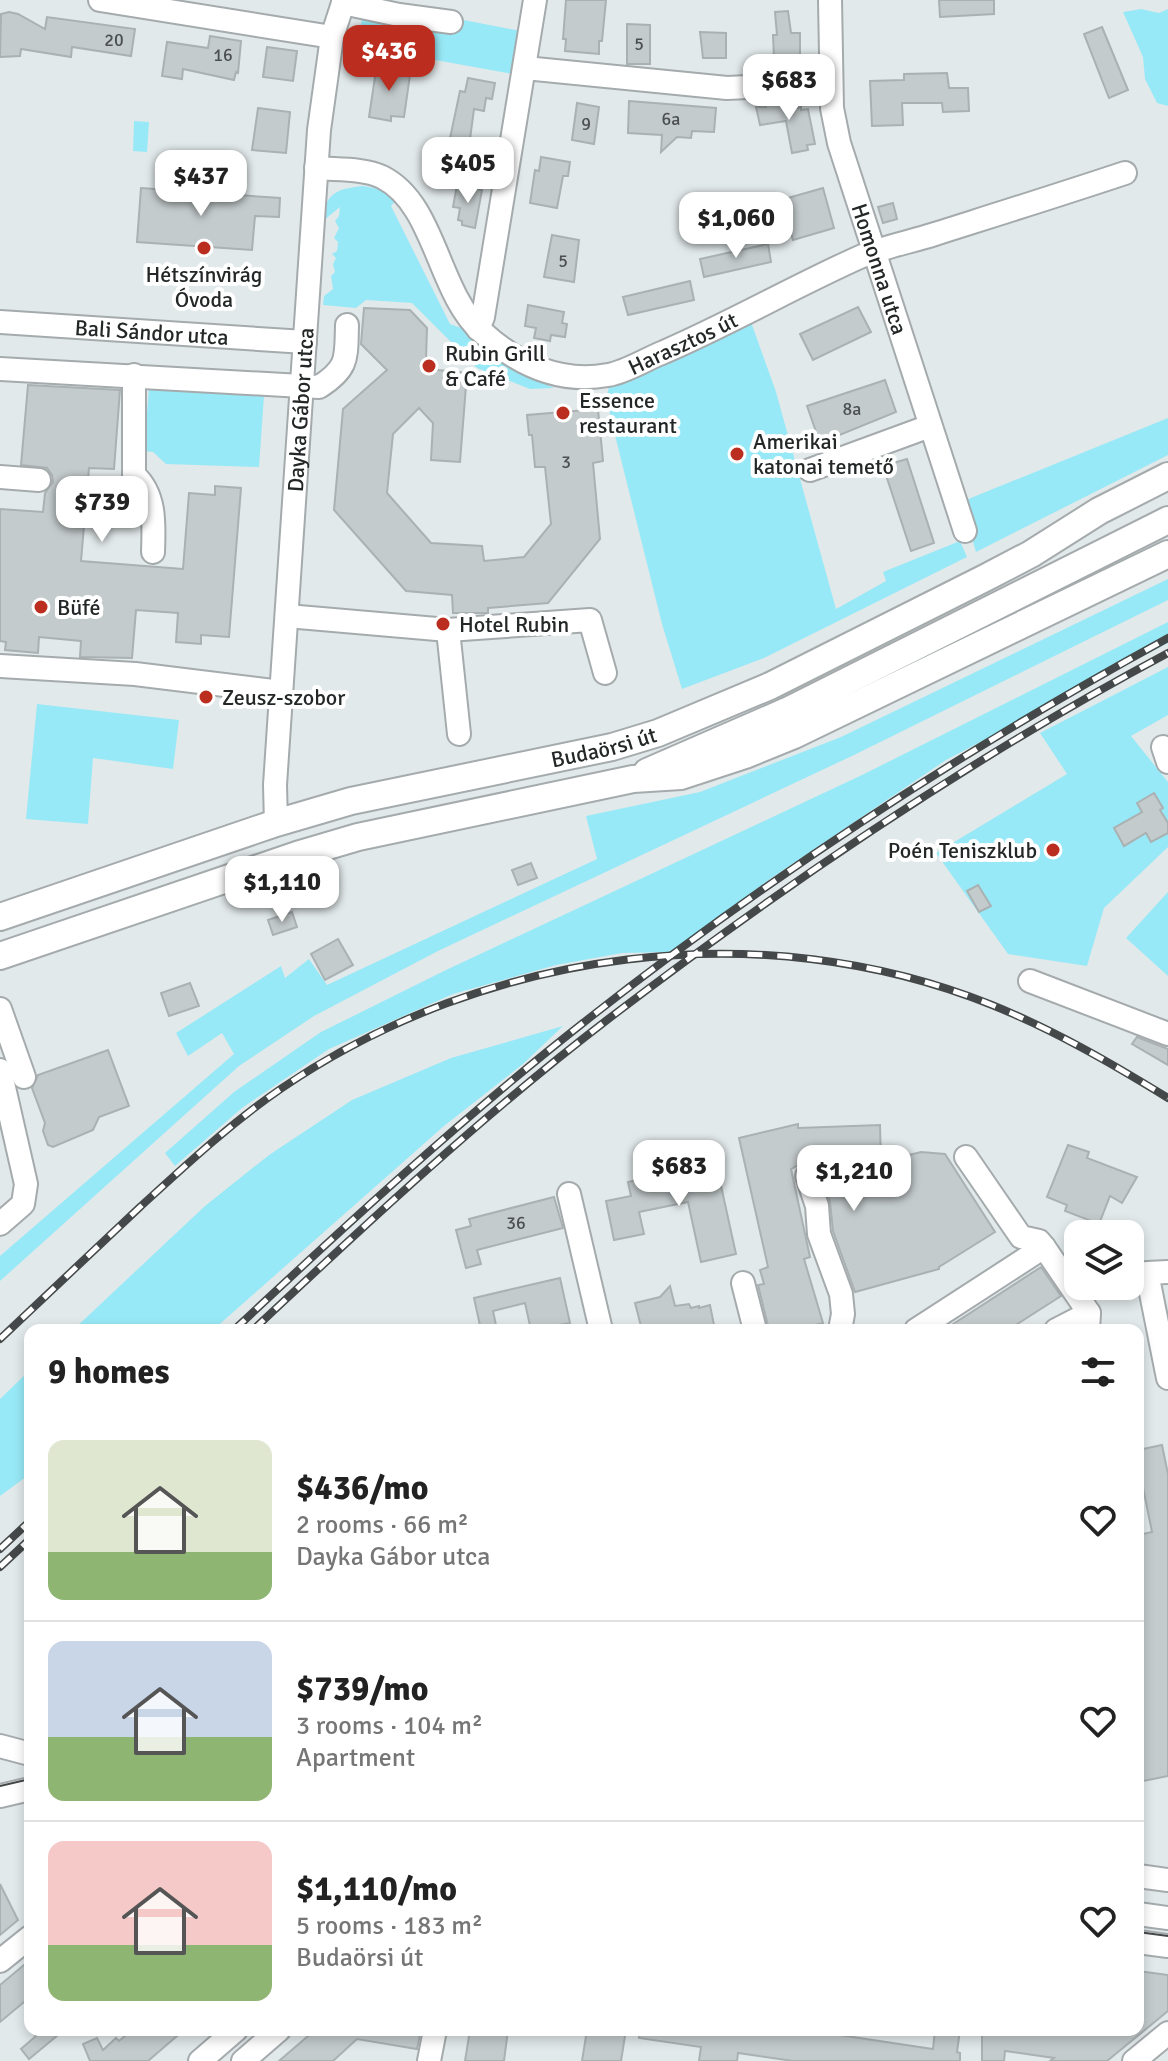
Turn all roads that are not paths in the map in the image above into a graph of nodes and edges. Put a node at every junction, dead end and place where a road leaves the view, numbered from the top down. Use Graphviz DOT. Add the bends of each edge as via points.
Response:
graph roads {
  1 [pos="100,0"];
  2 [pos="535,0"];
  3 [pos="830,0"];
  4 [pos="343,2"];
  5 [pos="451,22"];
  6 [pos="332,37"];
  7 [pos="525,68"];
  8 [pos="831,83"];
  9 [pos="316,168"];
  10 [pos="1125,173"];
  11 [pos="873,253"];
  12 [pos="0,322"];
  13 [pos="347,325"];
  14 [pos="478,329"];
  15 [pos="305,342"];
  16 [pos="0,369"];
  17 [pos="134,375"];
  18 [pos="302,385"];
  19 [pos="930,426"];
  20 [pos="810,470"];
  21 [pos="1168,476"];
  22 [pos="0,477"];
  23 [pos="39,480"];
  24 [pos="1168,493"];
  25 [pos="1168,520"];
  26 [pos="965,531"];
  27 [pos="153,552"];
  28 [pos="1031,554"];
  29 [pos="1168,554"];
  30 [pos="287,616"];
  31 [pos="448,630"];
  32 [pos="0,666"];
  33 [pos="605,673"];
  34 [pos="281,692"];
  35 [pos="459,734"];
  36 [pos="633,779"];
  37 [pos="276,823"];
  38 [pos="0,917"];
  39 [pos="0,956"];
  40 [pos="1030,981"];
  41 [pos="0,1009"];
  42 [pos="1168,1034"];
  43 [pos="0,1070"];
  44 [pos="24,1077"];
  45 [pos="966,1157"];
  46 [pos="807,1176"];
  47 [pos="569,1194"];
  48 [pos="0,1224"];
  49 [pos="1044,1247"];
  50 [pos="1158,1273"];
  51 [pos="743,1283"];
  52 [pos="1088,1321"];
  53 [pos="600,1324"];
  54 [pos="753,1324"];
  55 [pos="841,1324"];
  56 [pos="925,1324"];
  57 [pos="1168,1378"];
  58 [pos="0,1746"];
  59 [pos="24,1752"];
  60 [pos="24,1790"];
  61 [pos="0,1796"];
  62 [pos="1144,1877"];
  63 [pos="1168,1880"];
  64 [pos="1144,1915"];
  65 [pos="1168,1918"];
  66 [pos="24,1942"];
  67 [pos="1144,1943"];
  68 [pos="1168,1946"];
  69 [pos="0,1961"];
  70 [pos="1168,2033"];
  71 [pos="225,2036"];
  72 [pos="272,2036"];
  73 [pos="434,2036"];
  74 [pos="202,2060"];
  75 [pos="243,2061"];
  76 [pos="429,2061"];
  77 [pos="1134,2061"];
  1 -- 6 [label="street"];
  2 -- 7 [label="street"];
  3 -- 8 [label="street, Homonna utca"];
  4 -- 5 [label="street"];
  4 -- 6 [label="street, Dayka Gábor utca"];
  6 -- 9 [label="street, Dayka Gábor utca"];
  7 -- 8 [label="street" via="727,88"];
  7 -- 14 [label="street"];
  8 -- 11 [label="street, Homonna utca" via="839,143"];
  9 -- 14 [label="street, Harasztos út" via="366,172 399,189 420,218 461,308"];
  9 -- 15 [label="street, Dayka Gábor utca"];
  10 -- 11 [label="street, Harasztos út"];
  11 -- 14 [label="street, Harasztos út" via="610,375 552,375 507,353"];
  11 -- 19 [label="street, Homonna utca"];
  12 -- 15 [label="street, Bali Sándor utca"];
  13 -- 18 [label="street" via="345,361 338,375 319,387"];
  15 -- 18 [label="street, Dayka Gábor utca"];
  16 -- 17 [label="street"];
  17 -- 18 [label="street"];
  17 -- 27 [label="street" via="134,475 151,500"];
  18 -- 30 [label="street, Dayka Gábor utca"];
  19 -- 20 [label="street"];
  19 -- 26 [label="street, Homonna utca"];
  21 -- 28 [label="main road, Budaörsi út"];
  22 -- 23 [label="street"];
  24 -- 28 [label="main road"];
  25 -- 36 [label="main road, Budaörsi út" via="787,711"];
  28 -- 37 [label="main road, Budaörsi út" via="770,686 658,733 351,801"];
  29 -- 36 [label="main road, Budaörsi út" via="782,740 681,776"];
  30 -- 31 [label="street"];
  30 -- 34 [label="street, Dayka Gábor utca"];
  31 -- 33 [label="street" via="590,620"];
  31 -- 35 [label="street"];
  32 -- 34 [label="street" via="135,674"];
  34 -- 37 [label="street, Dayka Gábor utca"];
  36 -- 39 [label="main road, Budaörsi út" via="358,837"];
  37 -- 38 [label="main road, Budaörsi út"];
  40 -- 42 [label="street"];
  41 -- 44 [label="street"];
  43 -- 48 [label="street" via="26,1184 23,1204"];
  45 -- 49 [label="street" via="1021,1237"];
  46 -- 55 [label="street" via="819,1234 841,1294"];
  47 -- 53 [label="street"];
  49 -- 52 [label="street"];
  49 -- 56 [label="street"];
  50 -- 57 [label="street"];
  51 -- 54 [label="street"];
  58 -- 59 [label="street"];
  60 -- 61 [label="street"];
  62 -- 63 [label="street"];
  64 -- 65 [label="street"];
  66 -- 69 [label="street"];
  67 -- 68 [label="street"];
  70 -- 77 [label="street"];
  71 -- 74 [label="street"];
  72 -- 75 [label="street"];
  73 -- 76 [label="street"];
}
